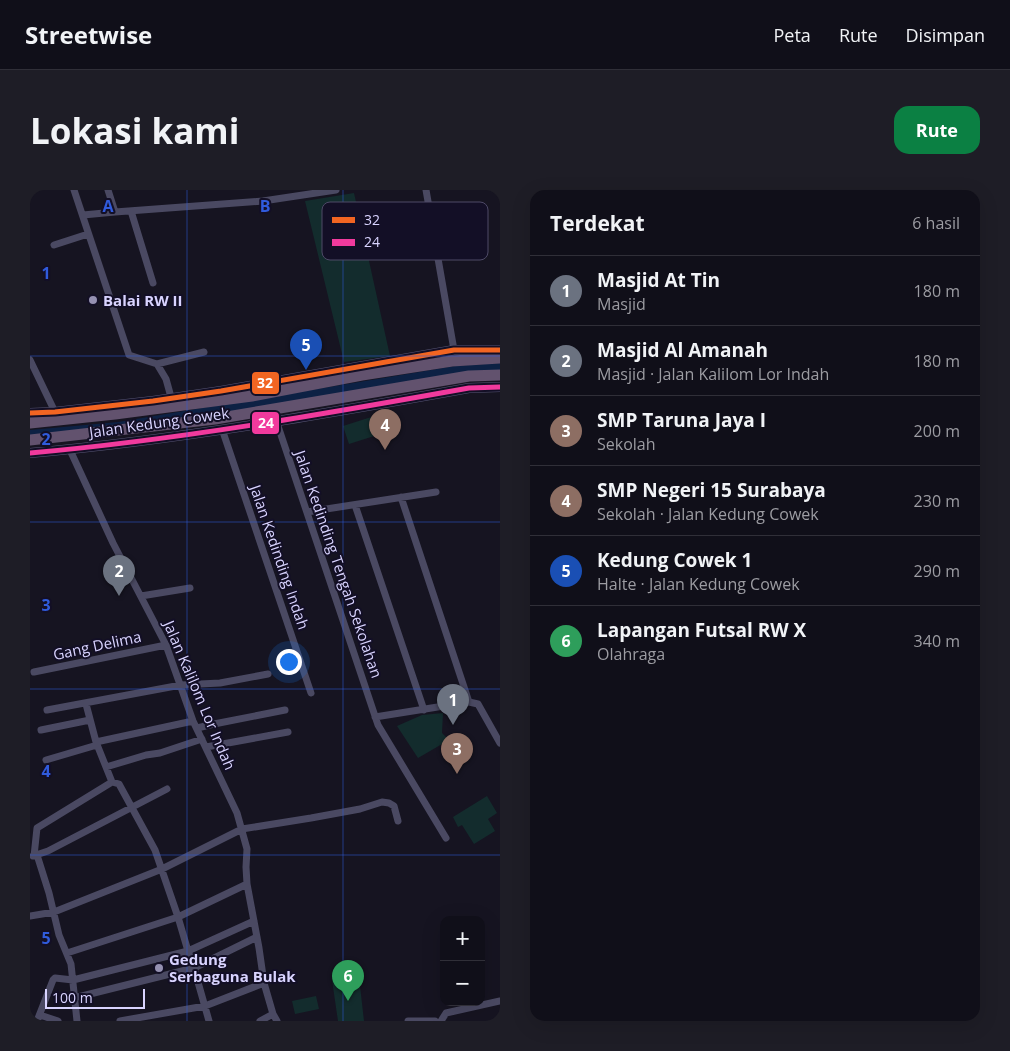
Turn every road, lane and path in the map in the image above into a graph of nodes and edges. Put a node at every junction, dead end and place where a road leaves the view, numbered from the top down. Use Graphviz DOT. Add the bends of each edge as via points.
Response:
graph roads {
  1 [pos="74,190"];
  2 [pos="108,190"];
  3 [pos="336,190"];
  4 [pos="131,211"];
  5 [pos="115,212"];
  6 [pos="83,215"];
  7 [pos="88,234"];
  8 [pos="54,245"];
  9 [pos="438,260"];
  10 [pos="153,282"];
  11 [pos="454,350"];
  12 [pos="500,350"];
  13 [pos="204,352"];
  14 [pos="500,358"];
  15 [pos="30,360"];
  16 [pos="157,364"];
  17 [pos="500,375"];
  18 [pos="500,387"];
  19 [pos="251,391"];
  20 [pos="172,398"];
  21 [pos="330,406"];
  22 [pos="30,412"];
  23 [pos="55,412"];
  24 [pos="276,420"];
  25 [pos="30,423"];
  26 [pos="222,429"];
  27 [pos="30,440"];
  28 [pos="70,450"];
  29 [pos="30,453"];
  30 [pos="436,492"];
  31 [pos="401,497"];
  32 [pos="355,505"];
  33 [pos="307,512"];
  34 [pos="190,588"];
  35 [pos="140,596"];
  36 [pos="166,645"];
  37 [pos="34,672"];
  38 [pos="268,674"];
  39 [pos="181,685"];
  40 [pos="311,693"];
  41 [pos="469,702"];
  42 [pos="86,704"];
  43 [pos="47,710"];
  44 [pos="285,710"];
  45 [pos="424,710"];
  46 [pos="375,717"];
  47 [pos="90,720"];
  48 [pos="193,721"];
  49 [pos="197,728"];
  50 [pos="42,730"];
  51 [pos="288,732"];
  52 [pos="202,739"];
  53 [pos="500,743"];
  54 [pos="96,744"];
  55 [pos="206,746"];
  56 [pos="46,760"];
  57 [pos="106,768"];
  58 [pos="112,782"];
  59 [pos="167,789"];
  60 [pos="132,808"];
  61 [pos="398,821"];
  62 [pos="242,829"];
  63 [pos="446,838"];
  64 [pos="34,856"];
  65 [pos="162,869"];
  66 [pos="247,884"];
  67 [pos="54,912"];
  68 [pos="30,916"];
  69 [pos="178,917"];
  70 [pos="254,921"];
  71 [pos="257,937"];
  72 [pos="188,952"];
  73 [pos="67,953"];
  74 [pos="194,968"];
  75 [pos="73,980"];
  76 [pos="264,982"];
  77 [pos="74,998"];
  78 [pos="500,1001"];
  79 [pos="205,1006"];
  80 [pos="38,1018"];
  81 [pos="275,1018"];
  82 [pos="58,1021"];
  83 [pos="77,1021"];
  84 [pos="120,1021"];
  85 [pos="208,1021"];
  86 [pos="260,1021"];
  87 [pos="412,1021"];
  88 [pos="435,1021"];
  89 [pos="441,1021"];
  1 -- 6 [label="street"];
  2 -- 5 [label="street"];
  3 -- 4 [label="street" via="263,202"];
  4 -- 5 [label="street"];
  4 -- 10 [label="street"];
  5 -- 6 [label="street"];
  6 -- 7 [label="street"];
  7 -- 8 [label="street"];
  7 -- 16 [label="street" via="129,355"];
  9 -- 11 [label="street"];
  11 -- 12 [label="main road, Jalan Kedung Cowek"];
  11 -- 19 [label="main road, Jalan Kedung Cowek"];
  13 -- 16 [label="street"];
  14 -- 19 [label="highway, Jalan Kedung Cowek" via="452,361"];
  15 -- 23 [label="street"];
  16 -- 20 [label="street" via="166,378"];
  17 -- 21 [label="highway, Jalan Kedung Cowek" via="469,376"];
  18 -- 21 [label="main road, Jalan Kedung Cowek"];
  19 -- 20 [label="main road, Jalan Kedung Cowek"];
  19 -- 25 [label="highway, Jalan Kedung Cowek" via="115,414"];
  20 -- 23 [label="main road, Jalan Kedung Cowek"];
  21 -- 24 [label="main road, Jalan Kedung Cowek"];
  21 -- 27 [label="highway, Jalan Kedung Cowek"];
  22 -- 23 [label="main road, Jalan Kedung Cowek"];
  24 -- 26 [label="main road, Jalan Kedung Cowek"];
  24 -- 33 [label="street, Jalan Kedinding Tengah Sekolahan"];
  26 -- 28 [label="main road, Jalan Kedung Cowek"];
  26 -- 40 [label="street, Jalan Kedinding Indah"];
  28 -- 29 [label="main road, Jalan Kedung Cowek"];
  28 -- 35 [label="street, Jalan Kalilom Lor Indah"];
  30 -- 31 [label="street"];
  31 -- 32 [label="street"];
  31 -- 41 [label="street"];
  32 -- 33 [label="street"];
  32 -- 45 [label="street"];
  33 -- 46 [label="street, Jalan Kedinding Tengah Sekolahan"];
  34 -- 35 [label="street"];
  35 -- 36 [label="street, Jalan Kalilom Lor Indah"];
  36 -- 37 [label="street, Gang Delima"];
  36 -- 39 [label="street, Jalan Kalilom Lor Indah"];
  38 -- 39 [label="street" via="220,683"];
  39 -- 42 [label="street"];
  39 -- 48 [label="street, Jalan Kalilom Lor Indah"];
  41 -- 45 [label="street"];
  41 -- 53 [label="street" via="478,704"];
  42 -- 43 [label="street"];
  42 -- 47 [label="street"];
  44 -- 49 [label="street"];
  45 -- 46 [label="street"];
  46 -- 63 [label="street, Jalan Kedinding Tengah Sekolahan"];
  47 -- 50 [label="street"];
  47 -- 54 [label="street"];
  48 -- 49 [label="street, Jalan Kalilom Lor Indah"];
  48 -- 54 [label="street"];
  49 -- 52 [label="street, Jalan Kalilom Lor Indah"];
  51 -- 55 [label="street"];
  52 -- 55 [label="street, Jalan Kalilom Lor Indah"];
  52 -- 57 [label="street"];
  54 -- 56 [label="street"];
  54 -- 57 [label="street"];
  55 -- 62 [label="street, Jalan Kalilom Lor Indah"];
  57 -- 58 [label="street"];
  58 -- 60 [label="street" via="119,784"];
  58 -- 64 [label="street" via="37,828"];
  59 -- 60 [label="street"];
  60 -- 64 [label="street"];
  60 -- 65 [label="street"];
  61 -- 62 [label="street" via="394,806 382,802"];
  62 -- 65 [label="street"];
  62 -- 66 [label="street, Jalan Kalilom Lor Indah" via="247,849"];
  64 -- 67 [label="street"];
  65 -- 67 [label="street"];
  65 -- 69 [label="street"];
  66 -- 69 [label="street"];
  66 -- 70 [label="street, Jalan Kalilom Lor Indah"];
  67 -- 68 [label="street"];
  67 -- 73 [label="street"];
  69 -- 72 [label="street"];
  69 -- 73 [label="street"];
  70 -- 71 [label="street, Jalan Kalilom Lor Indah"];
  70 -- 72 [label="street"];
  71 -- 74 [label="street"];
  71 -- 76 [label="street, Jalan Kalilom Lor Indah"];
  72 -- 74 [label="street"];
  72 -- 75 [label="street"];
  73 -- 75 [label="street"];
  74 -- 77 [label="street"];
  74 -- 79 [label="street"];
  75 -- 77 [label="street"];
  75 -- 80 [label="street" via="53,979"];
  76 -- 79 [label="street"];
  76 -- 81 [label="street, Jalan Kalilom Lor Indah"];
  77 -- 83 [label="street"];
  78 -- 89 [label="street" via="446,1013"];
  79 -- 84 [label="street"];
  79 -- 85 [label="street"];
  80 -- 82 [label="street"];
  81 -- 86 [label="street"];
  87 -- 88 [label="street"];
}
